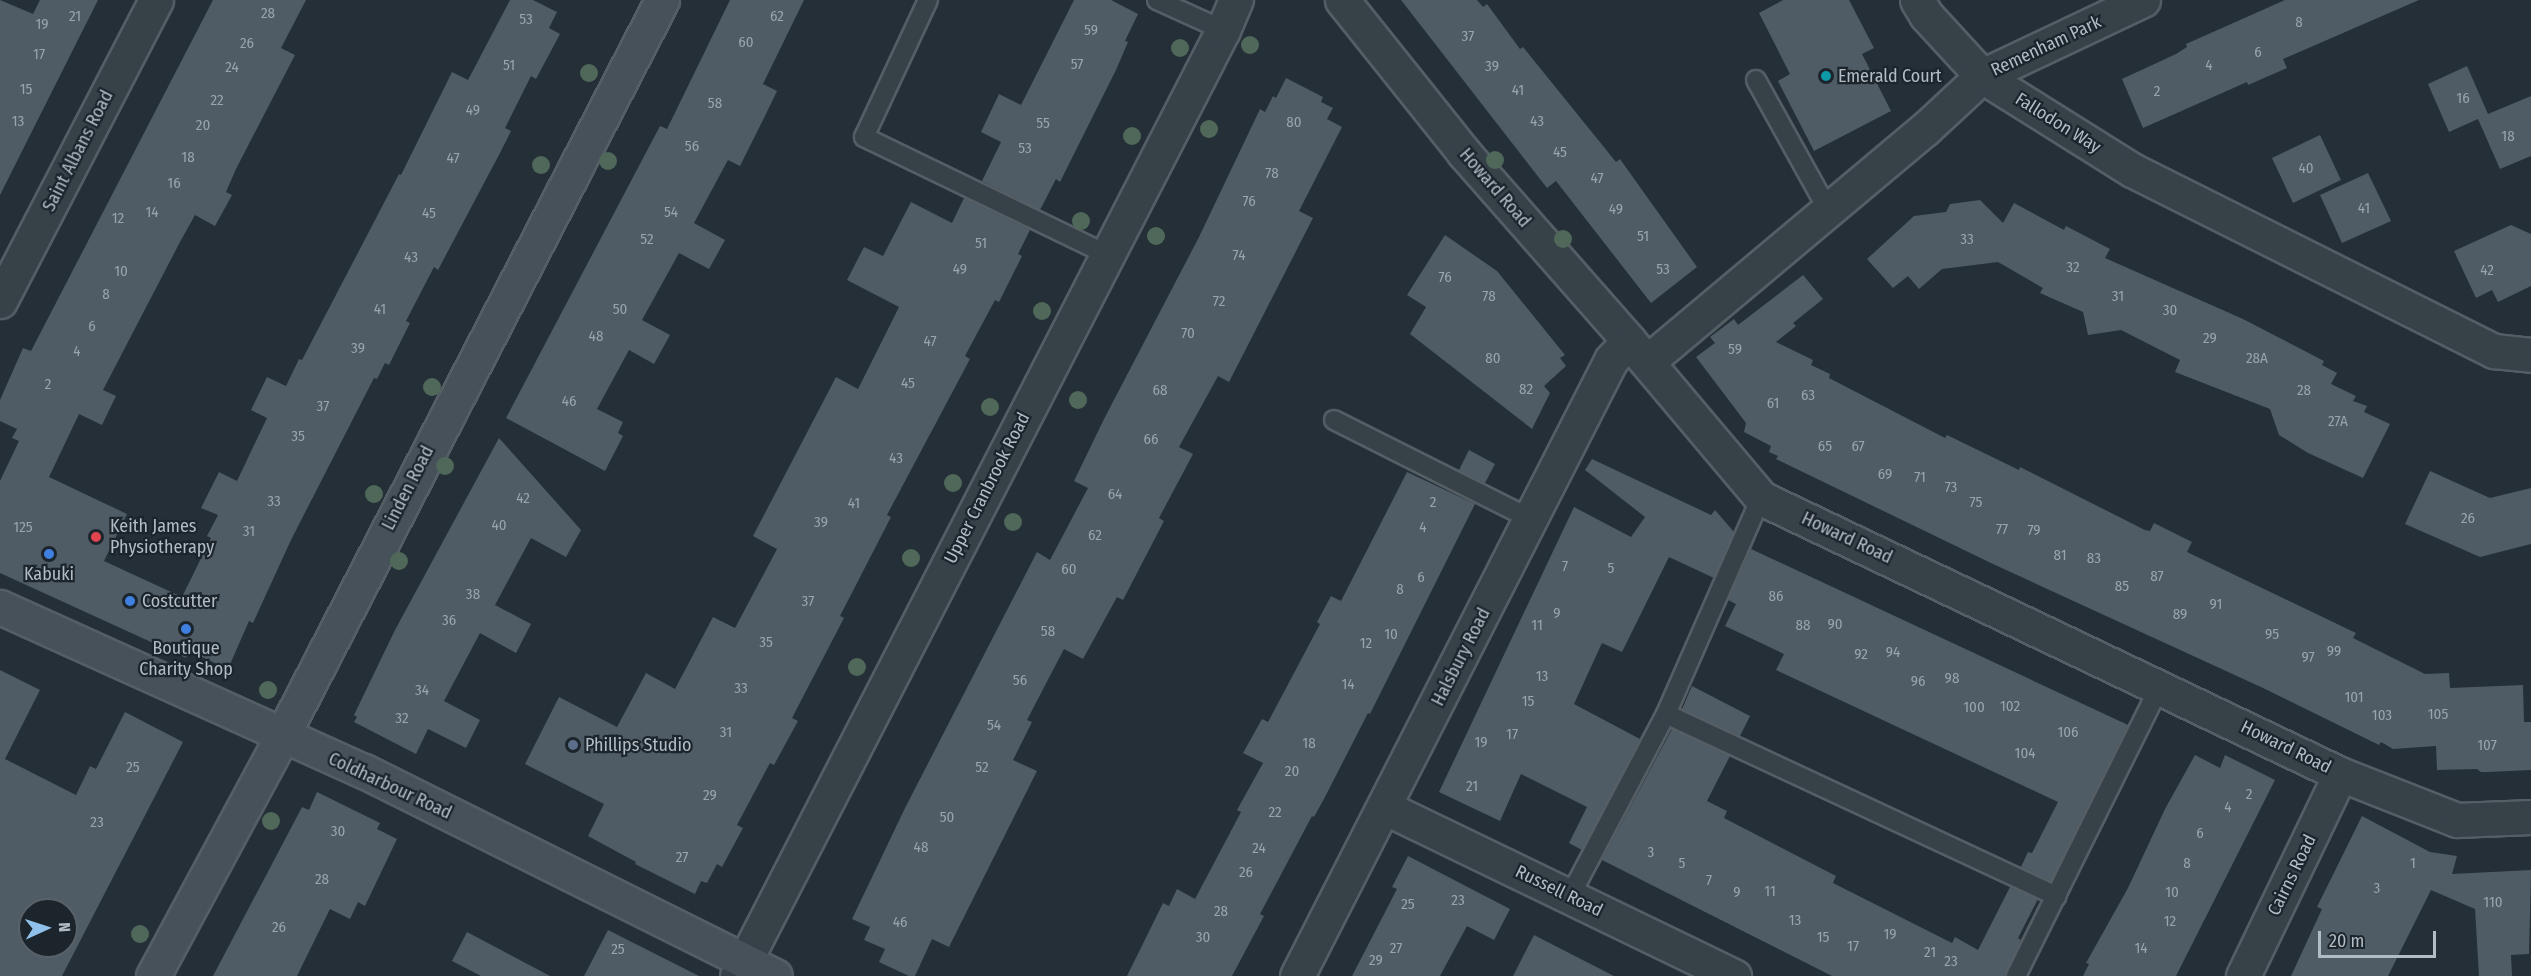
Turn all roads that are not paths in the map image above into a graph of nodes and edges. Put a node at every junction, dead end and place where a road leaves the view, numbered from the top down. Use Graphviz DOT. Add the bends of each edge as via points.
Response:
graph roads {
  1 [pos="156,0"];
  2 [pos="662,0"];
  3 [pos="928,0"];
  4 [pos="1157,0"];
  5 [pos="1236,0"];
  6 [pos="1342,0"];
  7 [pos="1917,0"];
  8 [pos="2143,0"];
  9 [pos="1223,30"];
  10 [pos="1982,76"];
  11 [pos="1756,80"];
  12 [pos="1828,210"];
  13 [pos="1106,254"];
  14 [pos="0,302"];
  15 [pos="1638,352"];
  16 [pos="2531,355"];
  17 [pos="1334,420"];
  18 [pos="1761,498"];
  19 [pos="1531,519"];
  20 [pos="0,607"];
  21 [pos="2160,686"];
  22 [pos="1666,714"];
  23 [pos="282,736"];
  24 [pos="2340,774"];
  25 [pos="1384,807"];
  26 [pos="2531,817"];
  27 [pos="1570,896"];
  28 [pos="2057,896"];
  29 [pos="742,968"];
  30 [pos="153,976"];
  31 [pos="775,976"];
  32 [pos="1297,976"];
  33 [pos="1734,976"];
  34 [pos="2016,976"];
  35 [pos="2243,976"];
  1 -- 14 [label="street, Saint Albans Road"];
  2 -- 23 [label="main road, Linden Road"];
  3 -- 13 [label="lane" via="864,137"];
  4 -- 9 [label="lane"];
  5 -- 9 [label="street, Upper Cranbrook Road"];
  6 -- 15 [label="street, Howard Road" via="1464,153"];
  7 -- 10 [label="street, Fallodon Way"];
  8 -- 10 [label="street, Remenham Park"];
  9 -- 13 [label="street, Upper Cranbrook Road"];
  10 -- 12 [label="street"];
  10 -- 16 [label="street, Fallodon Way" via="2132,170 2494,351"];
  11 -- 12 [label="lane"];
  12 -- 15 [label="street"];
  13 -- 29 [label="street, Upper Cranbrook Road"];
  15 -- 18 [label="street, Howard Road"];
  15 -- 19 [label="street, Halsbury Road" via="1611,360"];
  17 -- 19 [label="lane"];
  18 -- 21 [label="street, Howard Road"];
  18 -- 22 [label="lane"];
  19 -- 25 [label="street, Halsbury Road"];
  20 -- 23 [label="main road, Coldharbour Road"];
  21 -- 24 [label="street, Howard Road"];
  21 -- 28 [label="lane"];
  22 -- 27 [label="lane"];
  22 -- 28 [label="lane"];
  23 -- 29 [label="main road, Coldharbour Road" via="364,771"];
  23 -- 30 [label="main road, Linden Road"];
  24 -- 26 [label="street, Howard Road" via="2457,820"];
  24 -- 35 [label="street, Cairns Road"];
  25 -- 27 [label="street, Russell Road"];
  25 -- 32 [label="street, Halsbury Road"];
  27 -- 33 [label="street, Russell Road"];
  28 -- 34 [label="lane"];
  29 -- 31 [label="main road, Coldharbour Road"];
}
